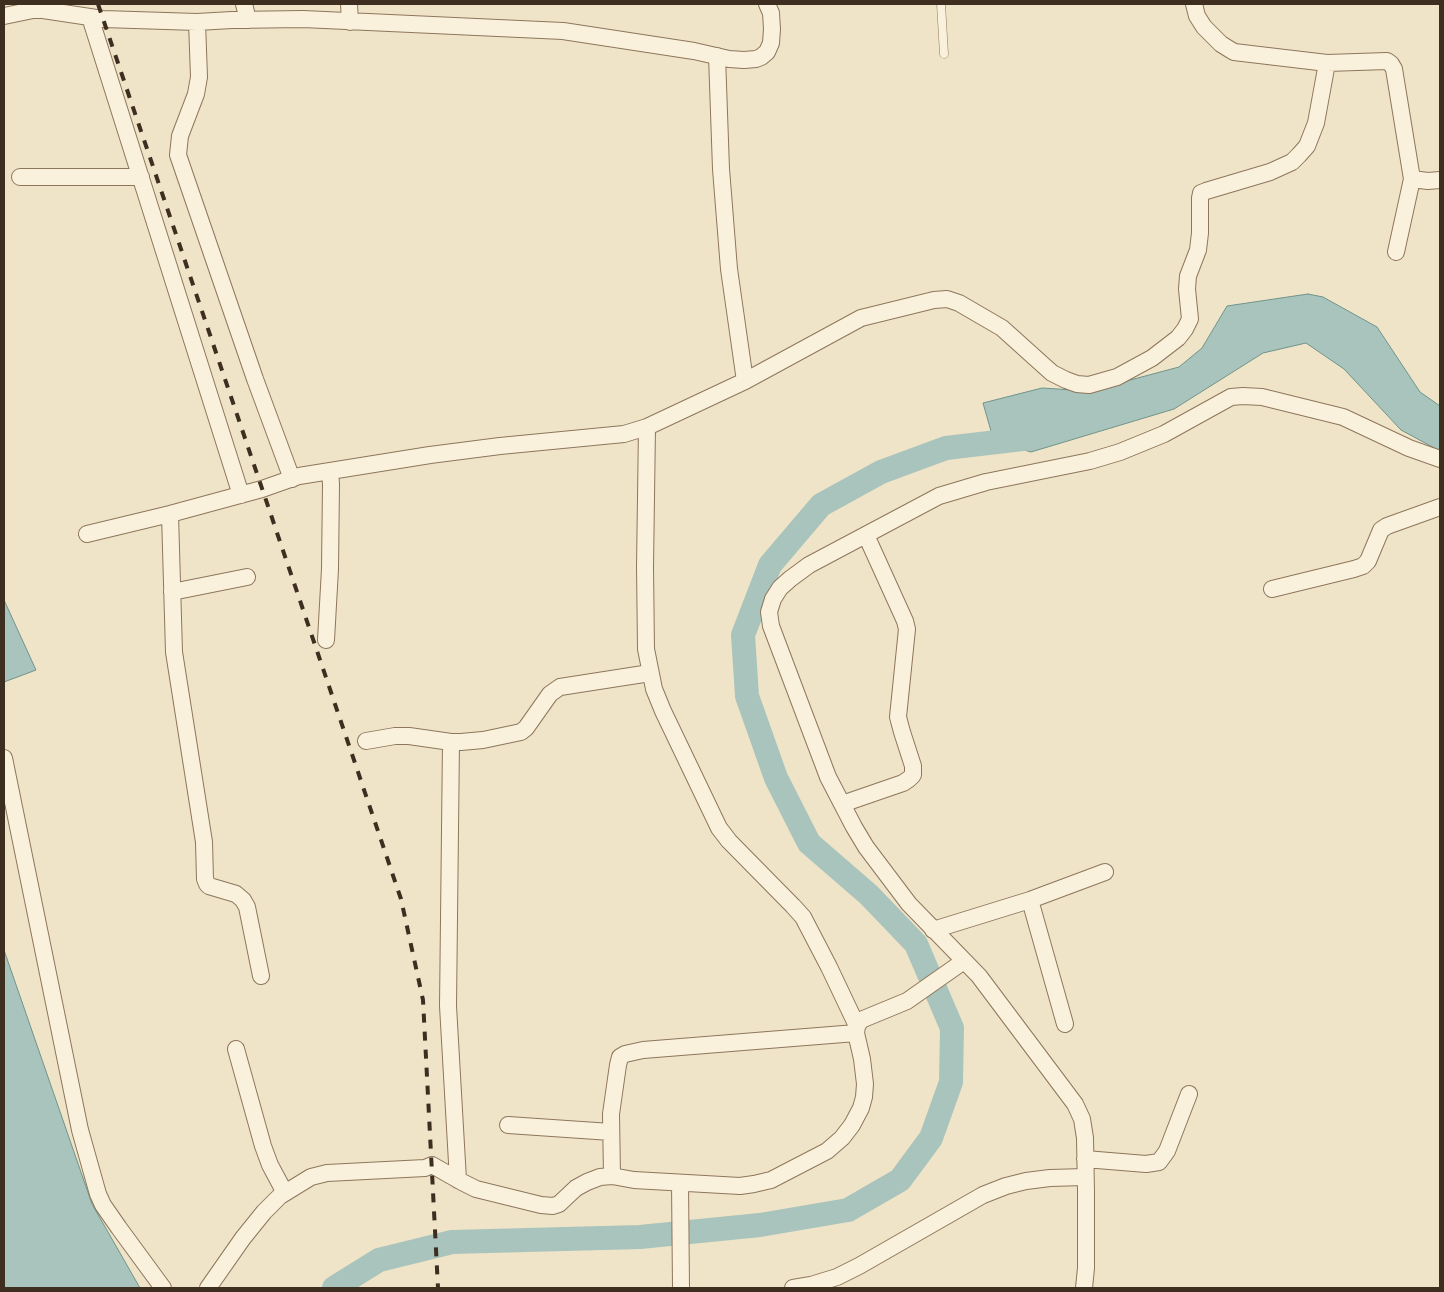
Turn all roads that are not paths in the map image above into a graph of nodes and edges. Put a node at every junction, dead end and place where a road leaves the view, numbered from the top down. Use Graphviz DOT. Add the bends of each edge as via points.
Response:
graph roads {
  1 [pos="349,4"];
  2 [pos="767,4"];
  3 [pos="940,4"];
  4 [pos="1194,4"];
  5 [pos="41,7"];
  6 [pos="246,12"];
  7 [pos="4,16"];
  8 [pos="90,17"];
  9 [pos="196,22"];
  10 [pos="350,22"];
  11 [pos="944,54"];
  12 [pos="717,56"];
  13 [pos="1328,63"];
  14 [pos="20,177"];
  15 [pos="141,177"];
  16 [pos="1412,179"];
  17 [pos="1440,180"];
  18 [pos="1396,252"];
  19 [pos="745,380"];
  20 [pos="647,427"];
  21 [pos="1440,460"];
  22 [pos="330,471"];
  23 [pos="292,479"];
  24 [pos="241,495"];
  25 [pos="1440,507"];
  26 [pos="170,514"];
  27 [pos="87,534"];
  28 [pos="866,535"];
  29 [pos="247,577"];
  30 [pos="1272,589"];
  31 [pos="172,592"];
  32 [pos="326,640"];
  33 [pos="650,672"];
  34 [pos="366,741"];
  35 [pos="451,742"];
  36 [pos="4,758"];
  37 [pos="842,804"];
  38 [pos="1105,872"];
  39 [pos="1030,900"];
  40 [pos="933,930"];
  41 [pos="964,961"];
  42 [pos="261,976"];
  43 [pos="1065,1024"];
  44 [pos="857,1029"];
  45 [pos="236,1049"];
  46 [pos="1189,1094"];
  47 [pos="508,1125"];
  48 [pos="611,1132"];
  49 [pos="1085,1160"];
  50 [pos="612,1176"];
  51 [pos="1085,1177"];
  52 [pos="458,1180"];
  53 [pos="680,1183"];
  54 [pos="285,1193"];
  55 [pos="163,1288"];
  56 [pos="208,1288"];
  57 [pos="681,1288"];
  58 [pos="793,1288"];
  59 [pos="1084,1288"];
  1 -- 10 [label="street"];
  2 -- 12 [label="street" via="772,29 767,52 756,60"];
  3 -- 11 [label="lane"];
  4 -- 13 [label="street" via="1204,27 1234,52"];
  5 -- 7 [label="street"];
  5 -- 8 [label="street"];
  6 -- 9 [label="street"];
  6 -- 10 [label="street"];
  8 -- 9 [label="street"];
  8 -- 15 [label="street"];
  9 -- 23 [label="street" via="199,77 180,136 178,155"];
  10 -- 12 [label="street" via="563,31"];
  12 -- 19 [label="street" via="729,268"];
  13 -- 16 [label="street" via="1387,61 1391,64"];
  13 -- 19 [label="street" via="1316,123 1307,146 1299,155 1270,172 1202,193 1198,250 1188,276 1190,319 1178,338 1152,358 1116,378 1089,385 1052,374 1002,328 947,299 861,318"];
  14 -- 15 [label="street"];
  15 -- 24 [label="street"];
  16 -- 17 [label="street"];
  16 -- 18 [label="street"];
  19 -- 20 [label="street"];
  20 -- 22 [label="street" via="624,434 430,454"];
  20 -- 33 [label="street" via="646,649"];
  21 -- 28 [label="street" via="1343,417 1262,397 1231,397 1164,434 1120,452 986,482 939,496"];
  22 -- 23 [label="street"];
  22 -- 32 [label="street"];
  23 -- 24 [label="street"];
  24 -- 26 [label="street"];
  25 -- 30 [label="street" via="1381,530 1368,561 1362,566"];
  26 -- 27 [label="street"];
  26 -- 31 [label="street"];
  28 -- 37 [label="street" via="907,630 898,717 913,775 903,783"];
  28 -- 37 [label="street" via="809,565 790,579 773,599 770,612 771,626 828,777"];
  29 -- 31 [label="street"];
  31 -- 42 [label="street" via="174,652 204,842 205,878 209,886 236,894 247,907"];
  33 -- 35 [label="street" via="560,687 550,694 521,732 483,740"];
  33 -- 44 [label="street" via="663,710 719,828 802,917 830,967"];
  34 -- 35 [label="street" via="408,736"];
  35 -- 52 [label="street" via="448,1006"];
  36 -- 55 [label="street" via="80,1130 98,1194"];
  37 -- 40 [label="street" via="872,855"];
  38 -- 39 [label="street"];
  39 -- 40 [label="street"];
  39 -- 43 [label="street"];
  40 -- 41 [label="street"];
  41 -- 44 [label="street" via="907,1002 860,1020"];
  41 -- 49 [label="street" via="979,976 1075,1104 1082,1119"];
  44 -- 48 [label="street" via="625,1054 620,1057 618,1065"];
  44 -- 53 [label="street" via="864,1097 852,1125 842,1138 827,1151 771,1180 740,1186"];
  45 -- 54 [label="street" via="263,1146"];
  46 -- 49 [label="street" via="1167,1151 1159,1162"];
  47 -- 48 [label="street"];
  48 -- 50 [label="street"];
  49 -- 51 [label="street"];
  50 -- 52 [label="street" via="587,1182 553,1206 476,1189"];
  50 -- 53 [label="street"];
  51 -- 58 [label="street" via="1050,1178 1006,1186 983,1195 838,1277"];
  51 -- 59 [label="street"];
  52 -- 54 [label="street" via="432,1165 327,1173 311,1177"];
  53 -- 57 [label="street"];
  54 -- 56 [label="street" via="264,1212"];
}
